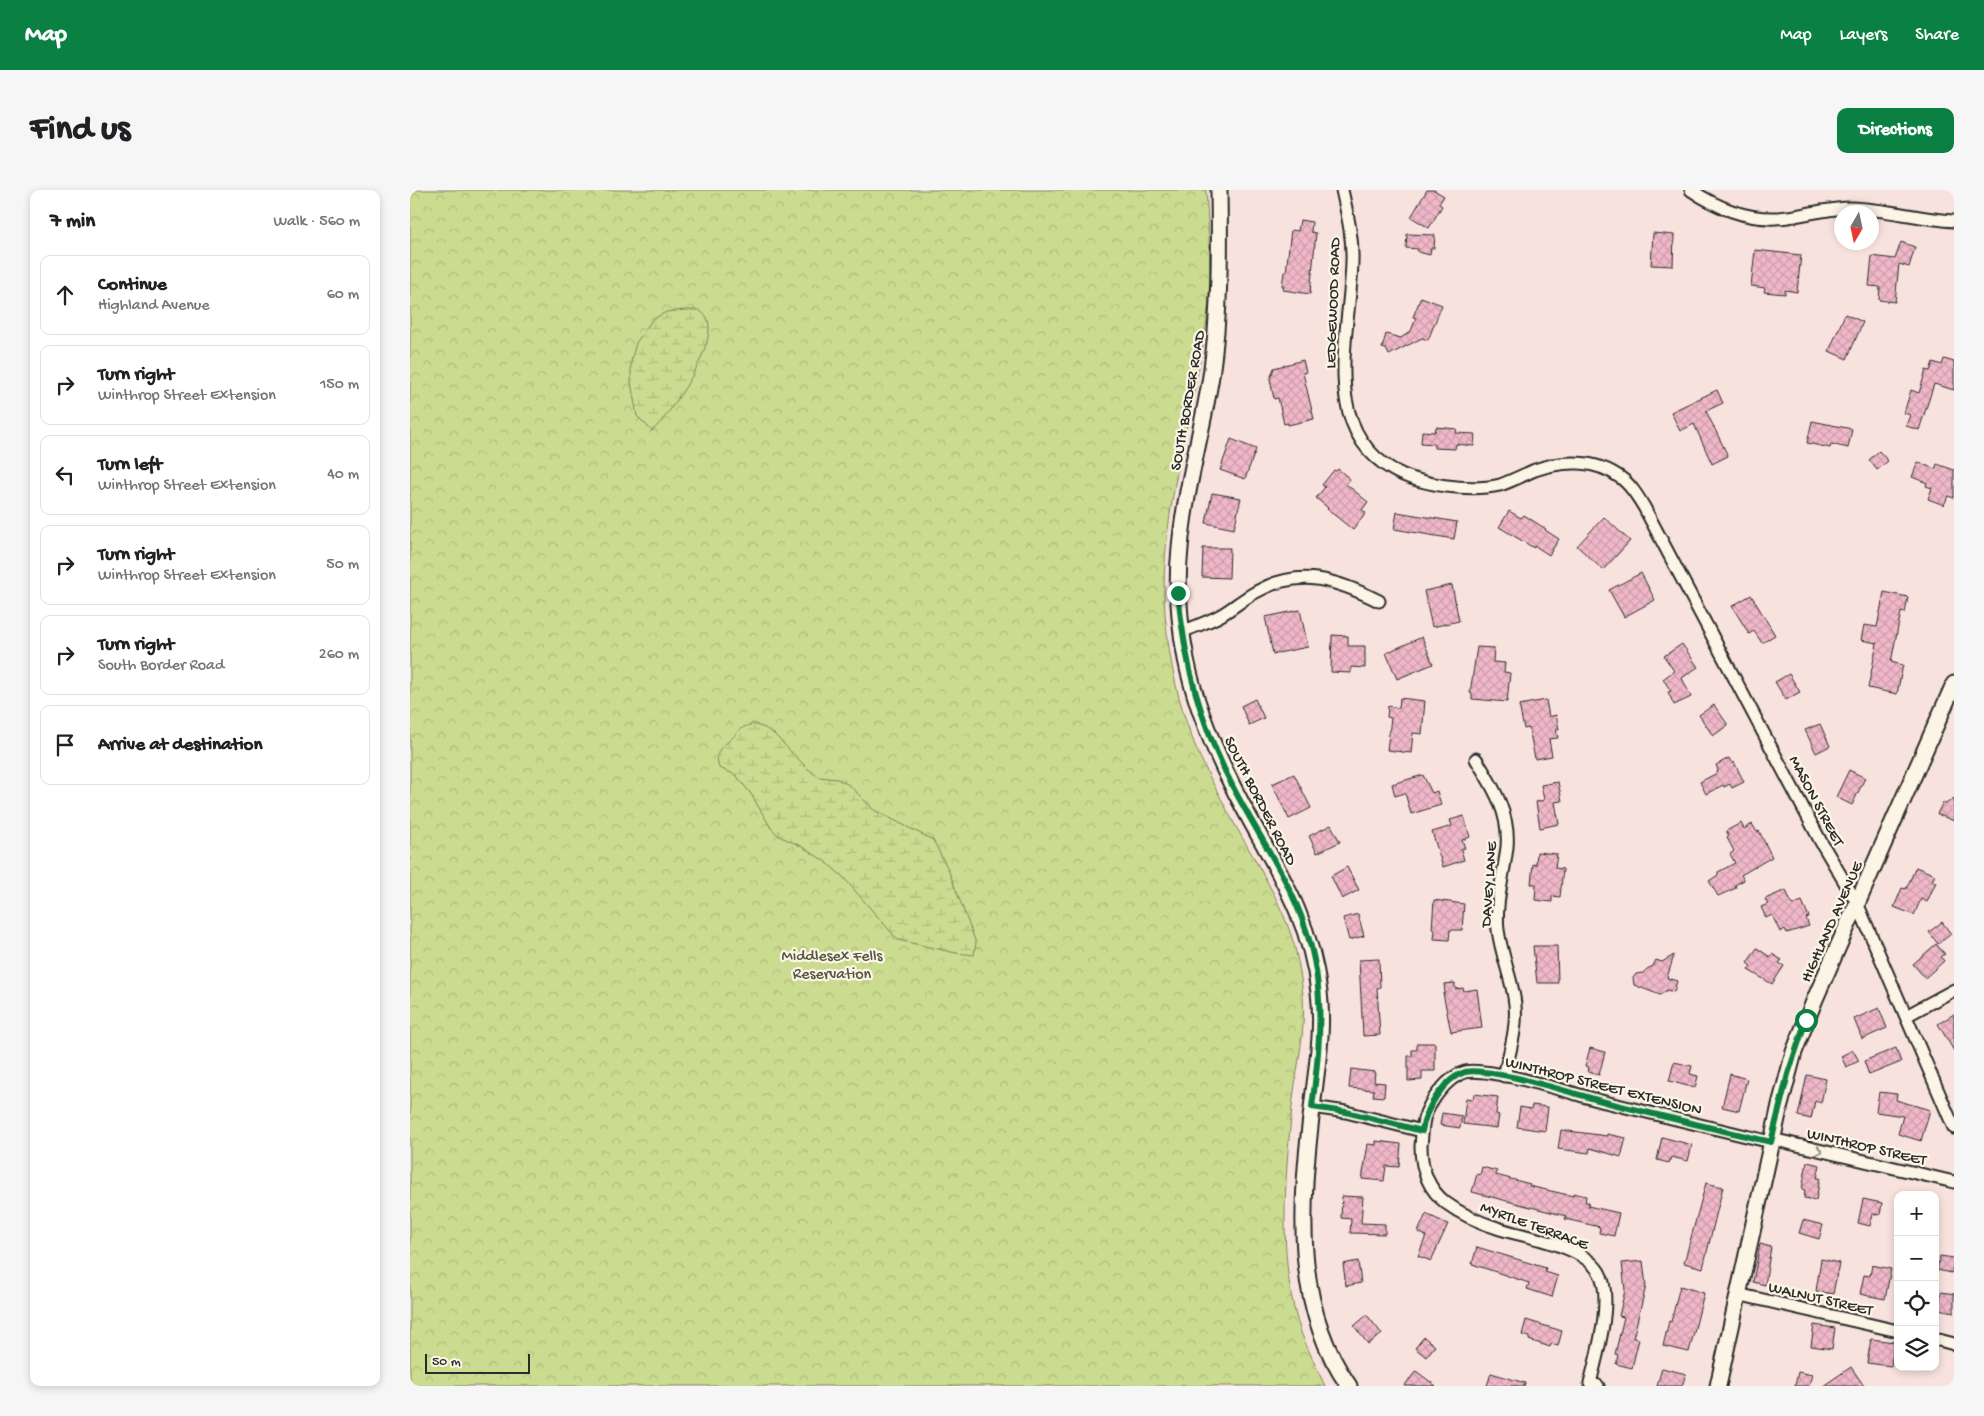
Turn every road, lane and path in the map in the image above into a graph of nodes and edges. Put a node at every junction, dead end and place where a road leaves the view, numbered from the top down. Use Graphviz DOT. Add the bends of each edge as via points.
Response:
graph roads {
  1 [pos="1219,190"];
  2 [pos="1342,190"];
  3 [pos="1691,190"];
  4 [pos="1954,221"];
  5 [pos="1694,601"];
  6 [pos="1378,602"];
  7 [pos="1182,632"];
  8 [pos="1954,684"];
  9 [pos="1476,759"];
  10 [pos="1857,903"];
  11 [pos="1954,990"];
  12 [pos="1906,1016"];
  13 [pos="1504,1076"];
  14 [pos="1312,1107"];
  15 [pos="1954,1128"];
  16 [pos="1422,1131"];
  17 [pos="1772,1141"];
  18 [pos="1954,1182"];
  19 [pos="1737,1294"];
  20 [pos="1894,1330"];
  21 [pos="1939,1340"];
  22 [pos="1954,1344"];
  23 [pos="1349,1386"];
  24 [pos="1598,1386"];
  25 [pos="1718,1386"];
  1 -- 7 [label="main road, SOUTH BORDER ROAD" via="1220,275 1216,329 1180,549 1178,593"];
  2 -- 5 [label="street, LEDGEWOOD ROAD" via="1352,261 1344,368 1348,406 1365,448 1377,460 1411,479 1455,486 1499,485 1534,470 1556,465 1577,463 1601,467 1621,478 1639,499"];
  3 -- 4 [label="street" via="1727,210 1754,216 1782,218 1838,209 1868,209"];
  5 -- 10 [label="street, MASON STREET" via="1825,849"];
  6 -- 7 [label="street" via="1339,583 1297,578 1266,587 1220,616"];
  7 -- 14 [label="main road, SOUTH BORDER ROAD" via="1190,678 1210,736 1233,787 1283,878 1308,937 1321,1014"];
  8 -- 10 [label="main road, HIGHLAND AVENUE"];
  9 -- 13 [label="street, DAVEY LANE" via="1496,792 1507,832 1498,929 1516,1012"];
  10 -- 12 [label="street, MASON STREET"];
  10 -- 17 [label="main road, HIGHLAND AVENUE" via="1802,1031"];
  11 -- 12 [label="street"];
  12 -- 15 [label="street, MASON STREET"];
  13 -- 16 [label="street, WINTHROP STREET EXTENSION" via="1472,1071 1456,1076 1432,1102"];
  13 -- 17 [label="street, WINTHROP STREET EXTENSION"];
  14 -- 16 [label="street"];
  14 -- 23 [label="main road, SOUTH BORDER ROAD" via="1304,1190 1306,1270 1320,1332"];
  16 -- 24 [label="street, MYRTLE TERRACE" via="1421,1150 1426,1176 1431,1188 1445,1203 1482,1223 1578,1254 1598,1271 1605,1289 1605,1306 1590,1383"];
  17 -- 18 [label="street, WINTHROP STREET, one-way"];
  17 -- 19 [label="main road, HIGHLAND AVENUE"];
  19 -- 20 [label="street, WALNUT STREET"];
  19 -- 25 [label="main road, HIGHLAND AVENUE"];
  21 -- 22 [label="street"];
}
